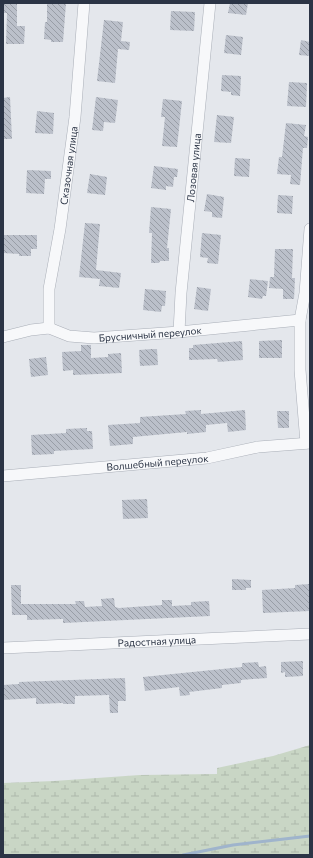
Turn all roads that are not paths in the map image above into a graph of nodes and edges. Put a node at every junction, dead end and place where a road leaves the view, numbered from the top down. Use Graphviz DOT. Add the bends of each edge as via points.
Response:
graph roads {
  1 [pos="84,3"];
  2 [pos="210,3"];
  3 [pos="310,229"];
  4 [pos="300,320"];
  5 [pos="49,328"];
  6 [pos="179,332"];
  7 [pos="3,337"];
  8 [pos="308,443"];
  9 [pos="3,476"];
  10 [pos="310,634"];
  11 [pos="3,648"];
  1 -- 5 [label="street, Сказочная улица" via="74,117 60,229 49,289"];
  2 -- 6 [label="street, Лозовая улица" via="180,293"];
  3 -- 4 [label="street" via="305,294"];
  4 -- 6 [label="street, Брусничный переулок"];
  4 -- 8 [label="street" via="300,370"];
  5 -- 6 [label="street, Брусничный переулок" via="69,336 94,338"];
  5 -- 7 [label="street, Брусничный переулок"];
  8 -- 9 [label="street, Волшебный переулок" via="258,447 207,458"];
  10 -- 11 [label="street, Радостная улица"];
}
